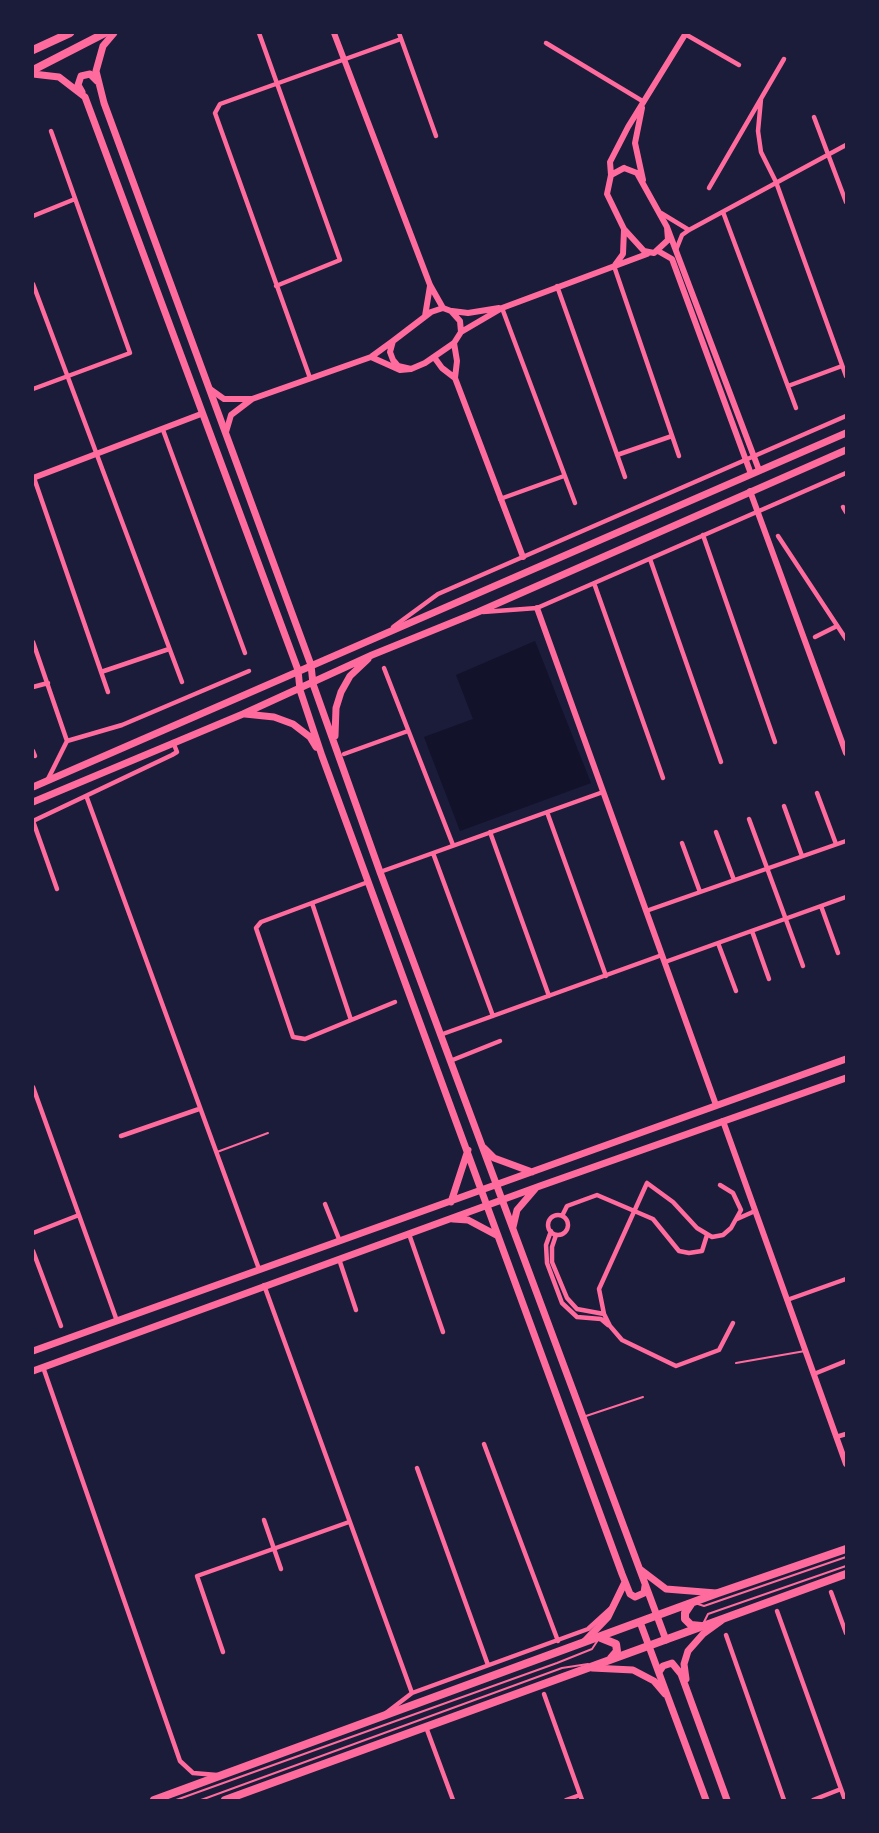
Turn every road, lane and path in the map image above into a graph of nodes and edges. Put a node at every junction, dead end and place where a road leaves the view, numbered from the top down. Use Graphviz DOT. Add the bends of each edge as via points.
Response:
graph roads {
  1 [pos="70,33"];
  2 [pos="105,33"];
  3 [pos="114,33"];
  4 [pos="259,33"];
  5 [pos="334,33"];
  6 [pos="685,33"];
  7 [pos="400,36"];
  8 [pos="546,43"];
  9 [pos="33,50"];
  10 [pos="784,59"];
  11 [pos="344,60"];
  12 [pos="739,65"];
  13 [pos="33,72"];
  14 [pos="277,84"];
  15 [pos="85,97"];
  16 [pos="761,99"];
  17 [pos="644,102"];
  18 [pos="104,103"];
  19 [pos="814,117"];
  20 [pos="51,132"];
  21 [pos="436,136"];
  22 [pos="846,145"];
  23 [pos="828,155"];
  24 [pos="611,175"];
  25 [pos="776,182"];
  26 [pos="645,186"];
  27 [pos="709,188"];
  28 [pos="75,199"];
  29 [pos="846,202"];
  30 [pos="659,212"];
  31 [pos="723,212"];
  32 [pos="33,216"];
  33 [pos="667,227"];
  34 [pos="624,229"];
  35 [pos="689,230"];
  36 [pos="676,250"];
  37 [pos="658,251"];
  38 [pos="647,254"];
  39 [pos="614,266"];
  40 [pos="33,284"];
  41 [pos="430,285"];
  42 [pos="276,286"];
  43 [pos="557,286"];
  44 [pos="443,308"];
  45 [pos="502,308"];
  46 [pos="451,311"];
  47 [pos="425,316"];
  48 [pos="461,332"];
  49 [pos="393,341"];
  50 [pos="454,343"];
  51 [pos="371,357"];
  52 [pos="434,357"];
  53 [pos="842,366"];
  54 [pos="411,369"];
  55 [pos="846,376"];
  56 [pos="68,377"];
  57 [pos="310,378"];
  58 [pos="455,378"];
  59 [pos="788,386"];
  60 [pos="33,389"];
  61 [pos="210,389"];
  62 [pos="252,399"];
  63 [pos="796,408"];
  64 [pos="201,414"];
  65 [pos="846,416"];
  66 [pos="163,429"];
  67 [pos="226,432"];
  68 [pos="846,433"];
  69 [pos="672,435"];
  70 [pos="846,450"];
  71 [pos="617,455"];
  72 [pos="97,456"];
  73 [pos="679,456"];
  74 [pos="753,456"];
  75 [pos="746,460"];
  76 [pos="759,470"];
  77 [pos="846,473"];
  78 [pos="751,474"];
  79 [pos="564,476"];
  80 [pos="626,477"];
  81 [pos="33,478"];
  82 [pos="750,491"];
  83 [pos="500,500"];
  84 [pos="575,503"];
  85 [pos="759,511"];
  86 [pos="703,535"];
  87 [pos="778,536"];
  88 [pos="524,557"];
  89 [pos="650,559"];
  90 [pos="594,583"];
  91 [pos="537,608"];
  92 [pos="478,612"];
  93 [pos="837,626"];
  94 [pos="391,629"];
  95 [pos="815,637"];
  96 [pos="846,639"];
  97 [pos="33,642"];
  98 [pos="170,649"];
  99 [pos="245,653"];
  100 [pos="372,655"];
  101 [pos="311,665"];
  102 [pos="384,668"];
  103 [pos="298,670"];
  104 [pos="249,671"];
  105 [pos="101,672"];
  106 [pos="182,682"];
  107 [pos="48,683"];
  108 [pos="313,684"];
  109 [pos="33,687"];
  110 [pos="300,690"];
  111 [pos="108,692"];
  112 [pos="243,714"];
  113 [pos="408,731"];
  114 [pos="334,739"];
  115 [pos="67,741"];
  116 [pos="173,742"];
  117 [pos="775,742"];
  118 [pos="846,753"];
  119 [pos="345,754"];
  120 [pos="322,756"];
  121 [pos="721,762"];
  122 [pos="663,778"];
  123 [pos="48,780"];
  124 [pos="33,787"];
  125 [pos="603,792"];
  126 [pos="817,793"];
  127 [pos="87,798"];
  128 [pos="33,802"];
  129 [pos="784,806"];
  130 [pos="547,812"];
  131 [pos="749,819"];
  132 [pos="33,821"];
  133 [pos="716,831"];
  134 [pos="490,832"];
  135 [pos="846,841"];
  136 [pos="682,843"];
  137 [pos="836,844"];
  138 [pos="453,846"];
  139 [pos="433,853"];
  140 [pos="802,856"];
  141 [pos="767,868"];
  142 [pos="380,872"];
  143 [pos="734,880"];
  144 [pos="368,882"];
  145 [pos="57,889"];
  146 [pos="700,892"];
  147 [pos="846,897"];
  148 [pos="312,903"];
  149 [pos="820,906"];
  150 [pos="646,911"];
  151 [pos="786,918"];
  152 [pos="752,931"];
  153 [pos="718,943"];
  154 [pos="838,953"];
  155 [pos="663,959"];
  156 [pos="803,966"];
  157 [pos="606,976"];
  158 [pos="769,979"];
  159 [pos="736,991"];
  160 [pos="549,996"];
  161 [pos="395,1002"];
  162 [pos="493,1016"];
  163 [pos="351,1020"];
  164 [pos="440,1035"];
  165 [pos="500,1041"];
  166 [pos="846,1059"];
  167 [pos="450,1061"];
  168 [pos="846,1078"];
  169 [pos="33,1087"];
  170 [pos="716,1105"];
  171 [pos="199,1110"];
  172 [pos="723,1121"];
  173 [pos="268,1133"];
  174 [pos="121,1136"];
  175 [pos="482,1146"];
  176 [pos="468,1150"];
  177 [pos="215,1153"];
  178 [pos="532,1172"];
  179 [pos="497,1185"];
  180 [pos="720,1185"];
  181 [pos="540,1186"];
  182 [pos="482,1190"];
  183 [pos="502,1199"];
  184 [pos="451,1202"];
  185 [pos="325,1204"];
  186 [pos="488,1205"];
  187 [pos="633,1209"];
  188 [pos="755,1211"];
  189 [pos="79,1215"];
  190 [pos="562,1216"];
  191 [pos="451,1218"];
  192 [pos="737,1219"];
  193 [pos="513,1227"];
  194 [pos="551,1231"];
  195 [pos="33,1233"];
  196 [pos="409,1234"];
  197 [pos="556,1235"];
  198 [pos="707,1235"];
  199 [pos="500,1237"];
  200 [pos="339,1239"];
  201 [pos="33,1251"];
  202 [pos="339,1259"];
  203 [pos="259,1269"];
  204 [pos="846,1279"];
  205 [pos="264,1285"];
  206 [pos="787,1300"];
  207 [pos="356,1310"];
  208 [pos="604,1314"];
  209 [pos="117,1320"];
  210 [pos="733,1323"];
  211 [pos="61,1326"];
  212 [pos="610,1326"];
  213 [pos="443,1332"];
  214 [pos="33,1351"];
  215 [pos="805,1351"];
  216 [pos="846,1361"];
  217 [pos="736,1363"];
  218 [pos="43,1367"];
  219 [pos="33,1371"];
  220 [pos="814,1374"];
  221 [pos="643,1396"];
  222 [pos="584,1417"];
  223 [pos="846,1434"];
  224 [pos="836,1437"];
  225 [pos="484,1444"];
  226 [pos="846,1464"];
  227 [pos="417,1468"];
  228 [pos="264,1520"];
  229 [pos="349,1522"];
  230 [pos="274,1548"];
  231 [pos="846,1548"];
  232 [pos="846,1557"];
  233 [pos="846,1566"];
  234 [pos="282,1569"];
  235 [pos="639,1569"];
  236 [pos="846,1574"];
  237 [pos="625,1582"];
  238 [pos="645,1586"];
  239 [pos="831,1592"];
  240 [pos="718,1593"];
  241 [pos="692,1602"];
  242 [pos="614,1606"];
  243 [pos="777,1611"];
  244 [pos="656,1616"];
  245 [pos="726,1617"];
  246 [pos="640,1622"];
  247 [pos="702,1626"];
  248 [pos="846,1633"];
  249 [pos="726,1635"];
  250 [pos="599,1638"];
  251 [pos="666,1640"];
  252 [pos="558,1641"];
  253 [pos="580,1645"];
  254 [pos="650,1646"];
  255 [pos="223,1652"];
  256 [pos="608,1661"];
  257 [pos="488,1665"];
  258 [pos="590,1668"];
  259 [pos="659,1672"];
  260 [pos="688,1690"];
  261 [pos="412,1693"];
  262 [pos="544,1694"];
  263 [pos="669,1697"];
  264 [pos="380,1718"];
  265 [pos="426,1727"];
  266 [pos="221,1776"];
  267 [pos="846,1778"];
  268 [pos="838,1781"];
  269 [pos="841,1789"];
  270 [pos="581,1797"];
  271 [pos="154,1800"];
  272 [pos="176,1800"];
  273 [pos="201,1800"];
  274 [pos="225,1800"];
  275 [pos="453,1800"];
  276 [pos="566,1800"];
  277 [pos="706,1800"];
  278 [pos="727,1800"];
  279 [pos="784,1800"];
  280 [pos="813,1800"];
  281 [pos="845,1800"];
  1 -- 9 [label="highway"];
  2 -- 13 [label="highway"];
  3 -- 18 [label="main road" via="103,46 96,71"];
  4 -- 14 [label="street"];
  5 -- 11 [label="street"];
  6 -- 12 [label="street"];
  6 -- 17 [label="street"];
  7 -- 11 [label="street"];
  7 -- 21 [label="street"];
  8 -- 17 [label="street"];
  10 -- 16 [label="street"];
  11 -- 14 [label="street"];
  11 -- 41 [label="street"];
  13 -- 15 [label="main road" via="58,77"];
  14 -- 42 [label="street" via="220,104 215,113"];
  14 -- 42 [label="street" via="340,260"];
  15 -- 18 [label="main road" via="78,82 81,76 90,74 95,77"];
  15 -- 64 [label="main road"];
  16 -- 25 [label="street" via="761,152"];
  16 -- 27 [label="street"];
  17 -- 24 [label="street" via="616,149 609,169"];
  17 -- 26 [label="street" via="635,142"];
  18 -- 61 [label="main road"];
  19 -- 23 [label="street"];
  20 -- 28 [label="street"];
  22 -- 23 [label="street"];
  23 -- 25 [label="street"];
  23 -- 29 [label="street"];
  24 -- 26 [label="street" via="624,168 631,170"];
  24 -- 34 [label="street" via="607,194"];
  25 -- 31 [label="street"];
  25 -- 53 [label="street"];
  26 -- 30 [label="street"];
  28 -- 32 [label="street"];
  28 -- 56 [label="street" via="130,353"];
  30 -- 33 [label="street"];
  30 -- 35 [label="street"];
  31 -- 35 [label="street"];
  31 -- 59 [label="street"];
  33 -- 36 [label="street"];
  33 -- 37 [label="street" via="668,240"];
  34 -- 38 [label="street"];
  34 -- 39 [label="street" via="623,254"];
  35 -- 36 [label="street" via="682,235"];
  36 -- 74 [label="street"];
  37 -- 38 [label="street"];
  37 -- 75 [label="street" via="672,259"];
  38 -- 39 [label="street"];
  39 -- 43 [label="street"];
  39 -- 69 [label="street"];
  40 -- 56 [label="street"];
  41 -- 44 [label="street"];
  41 -- 47 [label="street"];
  42 -- 57 [label="street"];
  43 -- 45 [label="street"];
  43 -- 71 [label="street"];
  44 -- 46 [label="street"];
  44 -- 47 [label="street"];
  45 -- 46 [label="street"];
  45 -- 48 [label="street"];
  45 -- 79 [label="street"];
  46 -- 48 [label="street" via="460,321"];
  47 -- 49 [label="street"];
  48 -- 50 [label="street"];
  49 -- 51 [label="street"];
  49 -- 54 [label="street" via="393,360 398,366"];
  50 -- 52 [label="street"];
  50 -- 58 [label="street"];
  51 -- 54 [label="street" via="400,370"];
  51 -- 57 [label="street"];
  52 -- 54 [label="street"];
  52 -- 58 [label="street"];
  53 -- 55 [label="street"];
  53 -- 59 [label="street"];
  56 -- 60 [label="street"];
  56 -- 72 [label="street"];
  57 -- 62 [label="street"];
  58 -- 83 [label="street"];
  59 -- 63 [label="street"];
  61 -- 62 [label="street" via="224,399"];
  61 -- 67 [label="main road"];
  62 -- 67 [label="street" via="231,415"];
  64 -- 66 [label="street"];
  64 -- 103 [label="main road"];
  65 -- 74 [label="street"];
  66 -- 72 [label="street"];
  66 -- 99 [label="street"];
  67 -- 101 [label="main road"];
  68 -- 76 [label="main road"];
  69 -- 71 [label="street"];
  69 -- 73 [label="street"];
  70 -- 82 [label="main road"];
  71 -- 80 [label="street"];
  72 -- 81 [label="street"];
  72 -- 98 [label="street"];
  74 -- 75 [label="street"];
  74 -- 76 [label="street"];
  75 -- 78 [label="street"];
  75 -- 88 [label="street"];
  76 -- 78 [label="main road"];
  77 -- 85 [label="street"];
  78 -- 94 [label="main road"];
  79 -- 83 [label="street"];
  79 -- 84 [label="street"];
  81 -- 105 [label="street"];
  82 -- 85 [label="street"];
  82 -- 92 [label="main road"];
  83 -- 88 [label="street"];
  85 -- 86 [label="street"];
  85 -- 118 [label="street"];
  86 -- 89 [label="street"];
  86 -- 117 [label="street"];
  87 -- 93 [label="street"];
  88 -- 94 [label="street" via="438,594"];
  89 -- 90 [label="street"];
  89 -- 121 [label="street"];
  90 -- 91 [label="street"];
  90 -- 122 [label="street"];
  91 -- 92 [label="street"];
  91 -- 125 [label="street"];
  92 -- 100 [label="main road"];
  93 -- 95 [label="street"];
  93 -- 96 [label="street"];
  94 -- 101 [label="main road"];
  97 -- 107 [label="street"];
  98 -- 105 [label="street"];
  98 -- 106 [label="street"];
  100 -- 108 [label="main road"];
  100 -- 114 [label="main road" via="350,676 341,692"];
  101 -- 103 [label="main road"];
  101 -- 108 [label="main road"];
  102 -- 113 [label="street"];
  103 -- 110 [label="main road"];
  103 -- 123 [label="main road"];
  104 -- 115 [label="street" via="122,725"];
  105 -- 111 [label="street"];
  107 -- 109 [label="street"];
  107 -- 115 [label="street"];
  108 -- 110 [label="main road"];
  108 -- 114 [label="main road"];
  110 -- 112 [label="main road"];
  110 -- 120 [label="main road"];
  112 -- 116 [label="main road"];
  112 -- 120 [label="main road" via="274,717 293,724 310,737"];
  113 -- 119 [label="street"];
  113 -- 138 [label="street"];
  114 -- 142 [label="main road"];
  115 -- 123 [label="street"];
  116 -- 127 [label="street" via="177,752"];
  116 -- 128 [label="main road"];
  120 -- 144 [label="main road"];
  123 -- 124 [label="main road"];
  125 -- 130 [label="street"];
  125 -- 150 [label="street"];
  126 -- 137 [label="street"];
  127 -- 132 [label="street"];
  127 -- 171 [label="street"];
  129 -- 140 [label="street"];
  130 -- 134 [label="street"];
  130 -- 157 [label="street"];
  131 -- 141 [label="street"];
  132 -- 145 [label="street"];
  133 -- 143 [label="street"];
  134 -- 138 [label="street"];
  134 -- 160 [label="street"];
  135 -- 137 [label="street"];
  136 -- 146 [label="street"];
  137 -- 140 [label="street"];
  138 -- 139 [label="street"];
  139 -- 142 [label="street"];
  139 -- 162 [label="street"];
  140 -- 141 [label="street"];
  141 -- 143 [label="street"];
  141 -- 151 [label="street"];
  142 -- 164 [label="main road"];
  143 -- 146 [label="street"];
  144 -- 148 [label="street"];
  144 -- 176 [label="main road"];
  146 -- 150 [label="street"];
  147 -- 149 [label="street"];
  148 -- 163 [label="street"];
  148 -- 163 [label="street" via="261,922 256,928 293,1037 305,1039"];
  149 -- 151 [label="street"];
  149 -- 154 [label="street"];
  150 -- 155 [label="street"];
  151 -- 152 [label="street"];
  151 -- 156 [label="street"];
  152 -- 153 [label="street"];
  152 -- 158 [label="street"];
  153 -- 155 [label="street"];
  153 -- 159 [label="street"];
  155 -- 157 [label="street"];
  155 -- 170 [label="street"];
  157 -- 160 [label="street"];
  160 -- 162 [label="street"];
  161 -- 163 [label="street"];
  162 -- 164 [label="street"];
  164 -- 167 [label="main road"];
  165 -- 167 [label="street"];
  166 -- 170 [label="main road"];
  167 -- 175 [label="main road"];
  168 -- 172 [label="main road"];
  169 -- 189 [label="street"];
  170 -- 178 [label="main road"];
  171 -- 174 [label="street"];
  171 -- 177 [label="street"];
  172 -- 181 [label="main road"];
  172 -- 188 [label="street"];
  173 -- 177 [label="lane"];
  175 -- 178 [label="main road" via="494,1158"];
  175 -- 179 [label="main road"];
  176 -- 182 [label="main road"];
  176 -- 184 [label="main road"];
  177 -- 203 [label="street"];
  178 -- 179 [label="main road"];
  179 -- 182 [label="main road"];
  179 -- 183 [label="main road"];
  180 -- 192 [label="street" via="740,1203"];
  181 -- 183 [label="main road"];
  181 -- 193 [label="main road" via="517,1210"];
  182 -- 184 [label="main road"];
  182 -- 186 [label="main road"];
  183 -- 186 [label="main road"];
  183 -- 193 [label="main road"];
  184 -- 200 [label="main road"];
  185 -- 200 [label="street"];
  186 -- 191 [label="main road"];
  186 -- 199 [label="main road"];
  187 -- 190 [label="street" via="597,1195 567,1206"];
  187 -- 198 [label="street" via="653,1219 679,1251 702,1251"];
  187 -- 198 [label="street" via="647,1183 660,1190"];
  187 -- 208 [label="street" via="599,1289"];
  188 -- 192 [label="street"];
  188 -- 206 [label="street"];
  189 -- 195 [label="street"];
  189 -- 209 [label="street"];
  190 -- 194 [label="street" via="550,1219"];
  190 -- 197 [label="street" via="567,1229"];
  191 -- 196 [label="main road"];
  191 -- 199 [label="main road" via="468,1220"];
  192 -- 198 [label="street" via="723,1235"];
  193 -- 222 [label="main road"];
  194 -- 197 [label="street"];
  194 -- 212 [label="street" via="546,1245 547,1263 562,1303 577,1317 601,1319"];
  196 -- 202 [label="main road"];
  196 -- 213 [label="street"];
  197 -- 208 [label="street" via="552,1262 567,1298 578,1309"];
  199 -- 237 [label="main road"];
  200 -- 203 [label="main road"];
  201 -- 211 [label="street"];
  202 -- 205 [label="main road"];
  202 -- 207 [label="street"];
  203 -- 209 [label="main road"];
  204 -- 206 [label="street"];
  205 -- 218 [label="main road"];
  205 -- 229 [label="street"];
  206 -- 215 [label="street"];
  208 -- 212 [label="street"];
  209 -- 214 [label="main road"];
  210 -- 212 [label="street" via="719,1350 676,1366 622,1340"];
  215 -- 217 [label="lane"];
  215 -- 220 [label="street"];
  216 -- 220 [label="street"];
  218 -- 219 [label="main road"];
  218 -- 266 [label="street" via="180,1761 193,1773"];
  220 -- 224 [label="street"];
  221 -- 222 [label="lane"];
  222 -- 235 [label="main road"];
  223 -- 224 [label="street"];
  224 -- 226 [label="street"];
  225 -- 252 [label="street"];
  227 -- 257 [label="street"];
  228 -- 230 [label="street"];
  229 -- 230 [label="street"];
  229 -- 261 [label="street"];
  230 -- 234 [label="street"];
  230 -- 255 [label="street" via="197,1576"];
  231 -- 240 [label="highway"];
  232 -- 241 [label="lane" via="704,1606"];
  233 -- 247 [label="lane" via="708,1614"];
  235 -- 238 [label="main road"];
  235 -- 240 [label="main road" via="666,1589"];
  236 -- 245 [label="highway"];
  237 -- 238 [label="main road" via="635,1597 644,1593"];
  237 -- 242 [label="main road"];
  238 -- 244 [label="main road"];
  239 -- 248 [label="street"];
  240 -- 241 [label="highway"];
  241 -- 244 [label="highway"];
  241 -- 247 [label="highway" via="685,1619 691,1625"];
  242 -- 252 [label="street" via="588,1629"];
  242 -- 253 [label="main road" via="603,1624"];
  243 -- 268 [label="street"];
  244 -- 246 [label="highway"];
  244 -- 251 [label="main road"];
  245 -- 247 [label="highway"];
  245 -- 260 [label="main road" via="703,1634 688,1652 684,1664"];
  246 -- 250 [label="highway"];
  246 -- 254 [label="main road"];
  247 -- 251 [label="highway"];
  249 -- 279 [label="street"];
  250 -- 253 [label="highway"];
  250 -- 256 [label="highway" via="612,1641 617,1648"];
  250 -- 272 [label="lane" via="592,1649 557,1663"];
  251 -- 254 [label="highway"];
  252 -- 257 [label="street"];
  253 -- 264 [label="highway"];
  254 -- 256 [label="highway"];
  254 -- 259 [label="main road"];
  256 -- 258 [label="highway"];
  256 -- 273 [label="lane" via="562,1668"];
  257 -- 261 [label="street"];
  258 -- 263 [label="main road" via="633,1670"];
  258 -- 265 [label="highway"];
  259 -- 260 [label="main road" via="667,1664 676,1666"];
  259 -- 263 [label="main road"];
  260 -- 278 [label="main road"];
  261 -- 264 [label="street"];
  262 -- 270 [label="street"];
  263 -- 277 [label="main road"];
  264 -- 266 [label="highway"];
  265 -- 274 [label="highway"];
  265 -- 275 [label="street"];
  266 -- 271 [label="highway"];
  267 -- 268 [label="street"];
  268 -- 269 [label="street"];
  269 -- 280 [label="street"];
  269 -- 281 [label="street"];
  270 -- 276 [label="street"];
}
